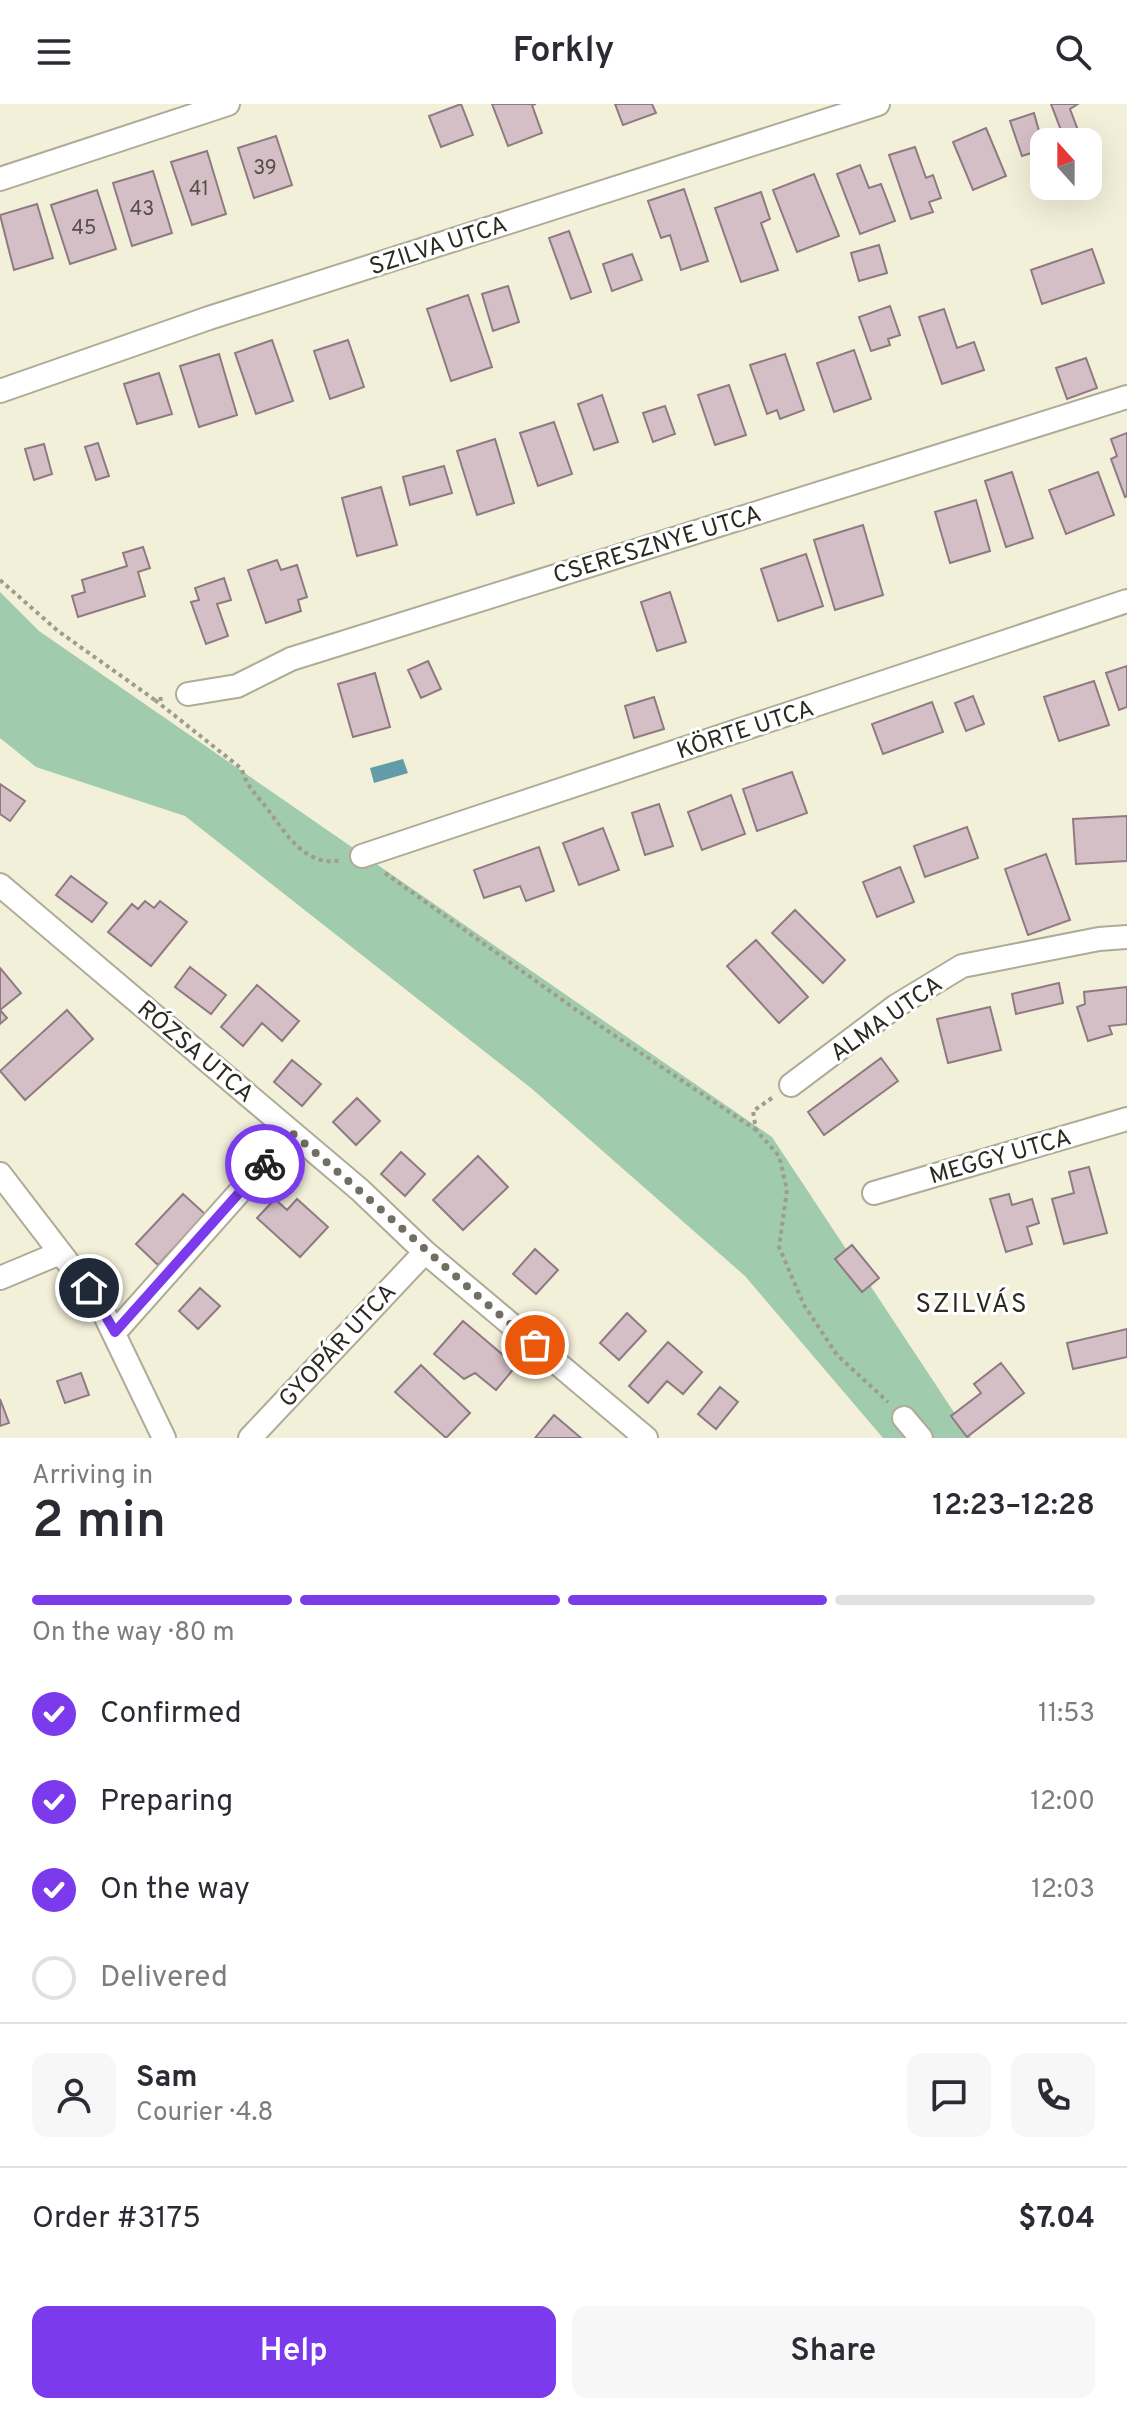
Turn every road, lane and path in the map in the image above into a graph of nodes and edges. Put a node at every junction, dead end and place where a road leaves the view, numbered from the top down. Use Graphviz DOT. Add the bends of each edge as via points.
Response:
graph roads {
  1 [pos="228,104"];
  2 [pos="878,104"];
  3 [pos="0,179"];
  4 [pos="0,391"];
  5 [pos="1127,397"];
  6 [pos="0,580"];
  7 [pos="1127,601"];
  8 [pos="188,694"];
  9 [pos="155,700"];
  10 [pos="362,856"];
  11 [pos="0,885"];
  12 [pos="1127,937"];
  13 [pos="791,1085"];
  14 [pos="1127,1119"];
  15 [pos="756,1130"];
  16 [pos="292,1133"];
  17 [pos="0,1174"];
  18 [pos="874,1193"];
  19 [pos="425,1252"];
  20 [pos="60,1253"];
  21 [pos="0,1278"];
  22 [pos="115,1332"];
  23 [pos="904,1418"];
  24 [pos="164,1438"];
  25 [pos="250,1438"];
  26 [pos="646,1438"];
  27 [pos="921,1438"];
  1 -- 3 [label="street"];
  2 -- 4 [label="street, SZILVA UTCA" via="225,313"];
  5 -- 8 [label="street, CSERESZNYE UTCA" via="291,659 237,686"];
  6 -- 9 [label="path" via="58,631"];
  7 -- 10 [label="street, KÖRTE UTCA"];
  8 -- 9 [label="path"];
  9 -- 10 [label="path" via="242,769 246,783 284,835 310,857 333,862"];
  10 -- 15 [label="path" via="575,1009"];
  11 -- 16 [label="street, RÓZSA UTCA"];
  12 -- 13 [label="street, ALMA UTCA" via="962,966 896,1006"];
  13 -- 15 [label="path" via="753,1111"];
  14 -- 18 [label="street, MEGGY UTCA"];
  15 -- 23 [label="path" via="779,1156 787,1190 779,1247 804,1305 837,1355"];
  16 -- 19 [label="street, RÓZSA UTCA"];
  16 -- 22 [label="street"];
  17 -- 20 [label="street"];
  19 -- 25 [label="street, GYOPÁR UTCA"];
  19 -- 26 [label="street, RÓZSA UTCA"];
  20 -- 21 [label="street"];
  20 -- 22 [label="street"];
  22 -- 24 [label="street"];
  23 -- 27 [label="street"];
}
